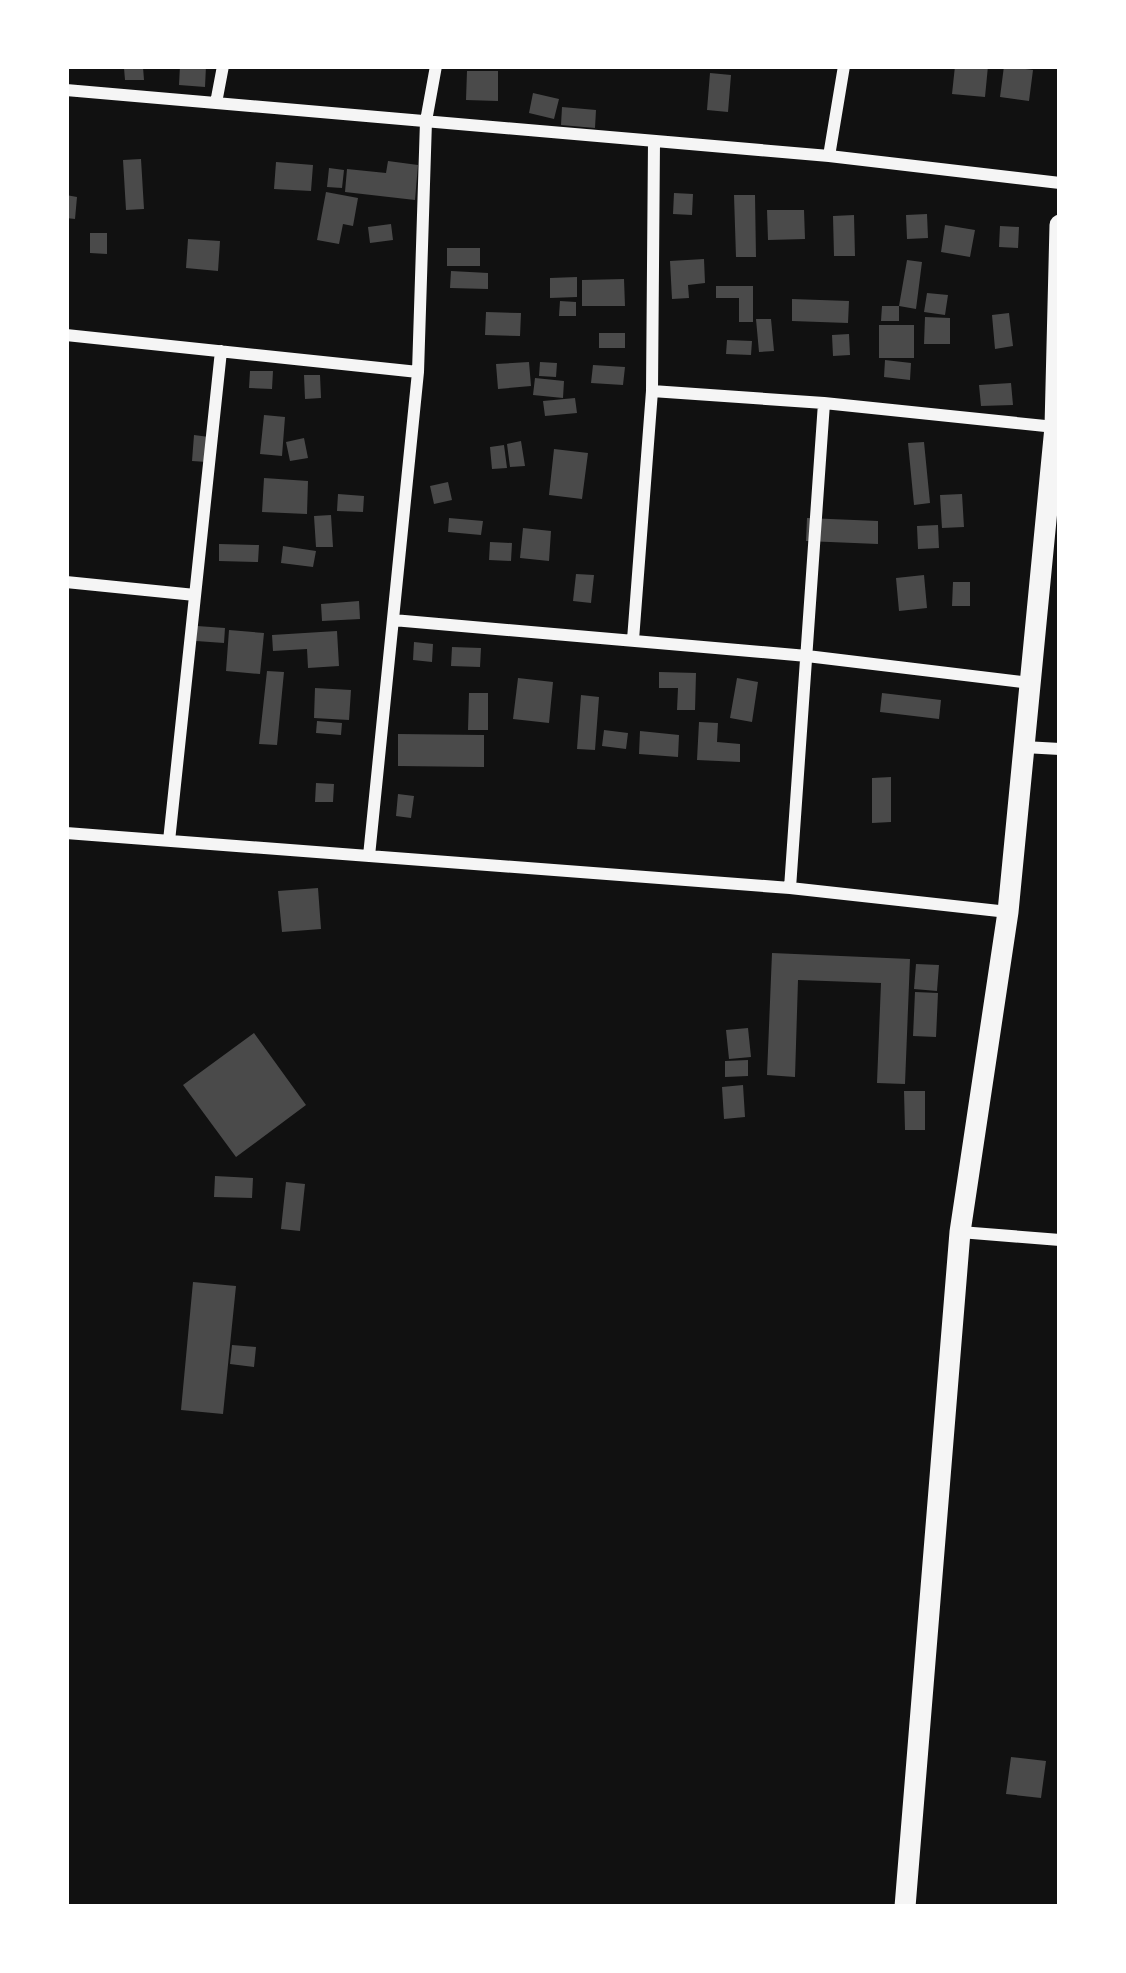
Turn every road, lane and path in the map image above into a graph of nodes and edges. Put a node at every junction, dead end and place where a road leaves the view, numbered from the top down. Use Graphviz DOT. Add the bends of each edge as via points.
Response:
graph roads {
  1 [pos="223,66"];
  2 [pos="436,66"];
  3 [pos="844,66"];
  4 [pos="66,90"];
  5 [pos="216,104"];
  6 [pos="426,122"];
  7 [pos="654,141"];
  8 [pos="829,156"];
  9 [pos="1060,183"];
  10 [pos="1060,225"];
  11 [pos="66,335"];
  12 [pos="221,351"];
  13 [pos="418,372"];
  14 [pos="652,391"];
  15 [pos="824,403"];
  16 [pos="1055,427"];
  17 [pos="1053,530"];
  18 [pos="66,582"];
  19 [pos="195,595"];
  20 [pos="393,620"];
  21 [pos="633,640"];
  22 [pos="806,656"];
  23 [pos="1030,682"];
  24 [pos="1024,747"];
  25 [pos="1060,749"];
  26 [pos="66,833"];
  27 [pos="169,841"];
  28 [pos="369,856"];
  29 [pos="790,888"];
  30 [pos="1008,912"];
  31 [pos="960,1232"];
  32 [pos="1060,1240"];
  33 [pos="905,1907"];
  1 -- 5 [label="street"];
  2 -- 6 [label="street"];
  3 -- 8 [label="street"];
  4 -- 5 [label="street"];
  5 -- 6 [label="street"];
  6 -- 7 [label="street"];
  6 -- 13 [label="street"];
  7 -- 8 [label="street"];
  7 -- 14 [label="street"];
  8 -- 9 [label="street"];
  10 -- 16 [label="street"];
  11 -- 12 [label="street"];
  12 -- 13 [label="street"];
  12 -- 19 [label="street"];
  13 -- 20 [label="street"];
  14 -- 15 [label="street"];
  14 -- 21 [label="street"];
  15 -- 16 [label="street"];
  15 -- 22 [label="street"];
  16 -- 17 [label="street"];
  17 -- 23 [label="street"];
  18 -- 19 [label="street"];
  19 -- 27 [label="street"];
  20 -- 21 [label="street"];
  20 -- 28 [label="street"];
  21 -- 22 [label="street"];
  22 -- 23 [label="street"];
  22 -- 29 [label="street"];
  23 -- 24 [label="street"];
  24 -- 25 [label="street"];
  24 -- 30 [label="street"];
  26 -- 27 [label="street"];
  27 -- 28 [label="street"];
  28 -- 29 [label="street"];
  29 -- 30 [label="street"];
  30 -- 31 [label="street"];
  31 -- 32 [label="street"];
  31 -- 33 [label="street"];
}
